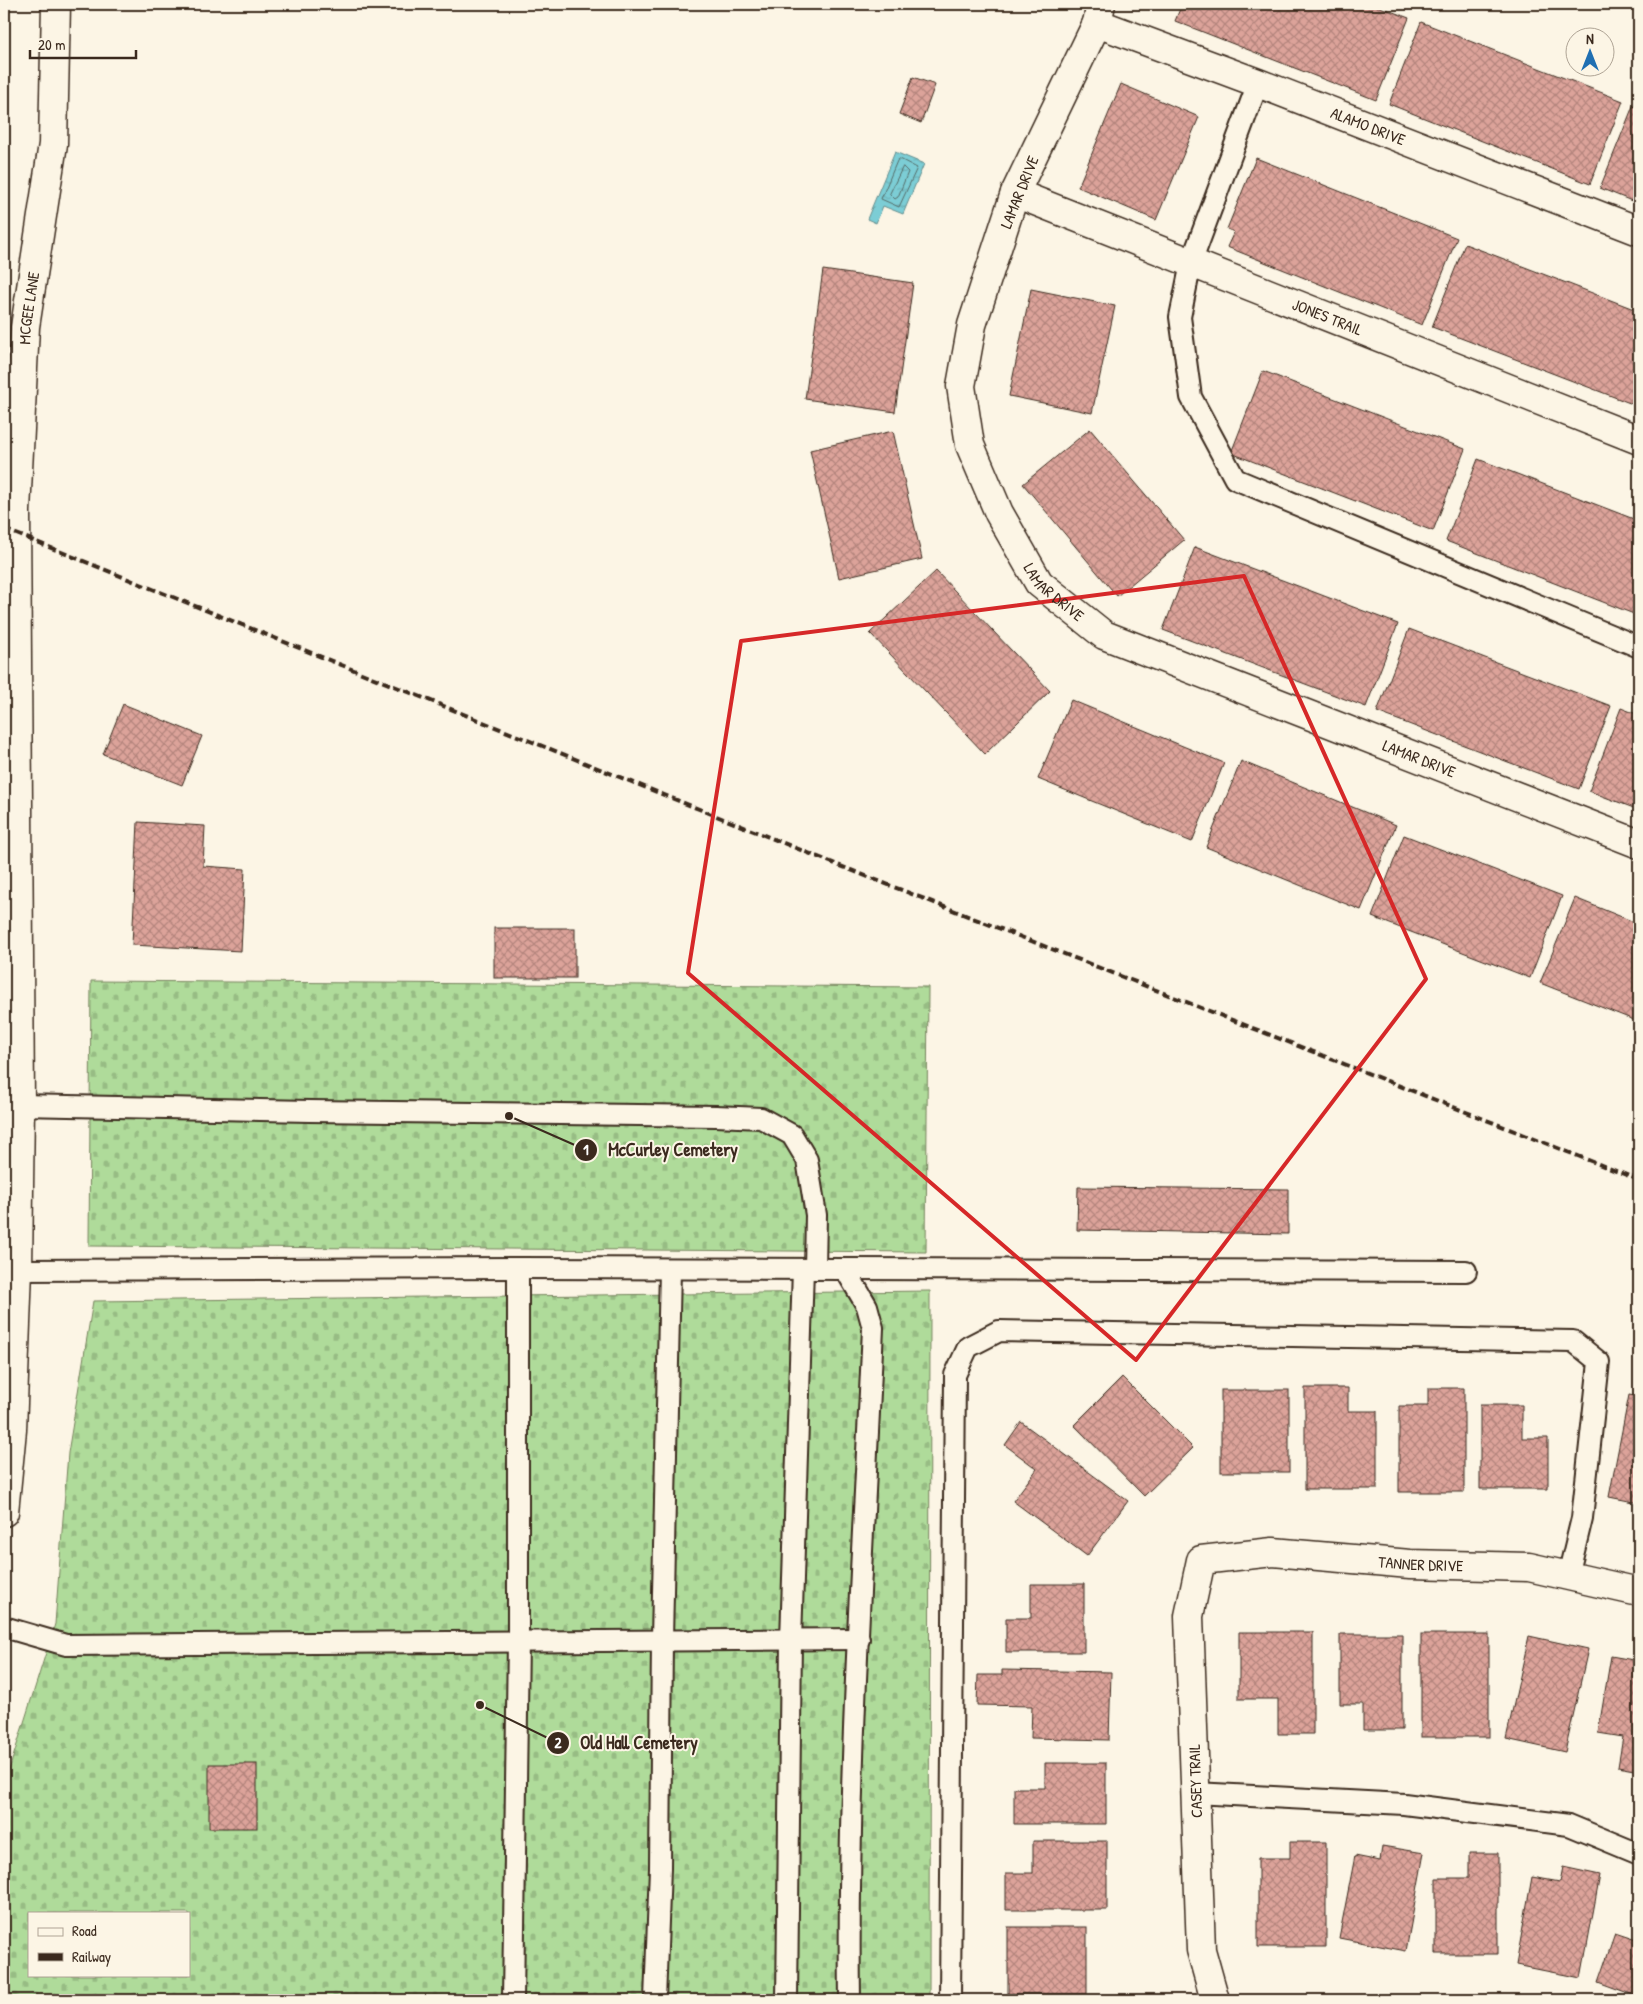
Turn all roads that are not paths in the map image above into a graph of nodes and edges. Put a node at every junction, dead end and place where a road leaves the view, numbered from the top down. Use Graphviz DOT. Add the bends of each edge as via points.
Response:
graph roads {
  1 [pos="56,4"];
  2 [pos="1099,13"];
  3 [pos="1258,83"];
  4 [pos="1015,193"];
  5 [pos="1639,231"];
  6 [pos="1191,263"];
  7 [pos="1639,440"];
  8 [pos="1639,647"];
  9 [pos="1639,844"];
  10 [pos="20,1105"];
  11 [pos="518,1268"];
  12 [pos="670,1269"];
  13 [pos="809,1269"];
  14 [pos="846,1269"];
  15 [pos="11,1271"];
  16 [pos="1466,1271"];
  17 [pos="4,1512"];
  18 [pos="1201,1560"];
  19 [pos="1568,1576"];
  20 [pos="1639,1592"];
  21 [pos="4,1627"];
  22 [pos="662,1639"];
  23 [pos="859,1639"];
  24 [pos="518,1640"];
  25 [pos="791,1640"];
  26 [pos="1195,1793"];
  27 [pos="1639,1854"];
  28 [pos="513,2000"];
  29 [pos="655,2000"];
  30 [pos="787,2000"];
  31 [pos="850,2000"];
  32 [pos="950,2000"];
  33 [pos="1215,2000"];
  1 -- 10 [label="street, MCGEE LANE" via="53,144 25,327 16,511"];
  2 -- 3 [label="street, ALAMO DRIVE"];
  2 -- 4 [label="street, LAMAR DRIVE"];
  3 -- 5 [label="street, ALAMO DRIVE"];
  3 -- 6 [label="lane"];
  4 -- 6 [label="street, JONES TRAIL"];
  4 -- 9 [label="street, LAMAR DRIVE" via="972,325 961,386 970,444 999,513 1039,583 1104,635"];
  6 -- 7 [label="street, JONES TRAIL"];
  6 -- 8 [label="lane" via="1180,317 1191,397 1235,479"];
  10 -- 13 [label="lane" via="761,1118 792,1136 808,1160 816,1215"];
  10 -- 15 [label="street, MCGEE LANE"];
  11 -- 12 [label="lane"];
  11 -- 15 [label="lane"];
  11 -- 24 [label="lane"];
  12 -- 13 [label="lane"];
  12 -- 22 [label="lane"];
  13 -- 14 [label="lane"];
  13 -- 25 [label="lane"];
  14 -- 16 [label="lane"];
  14 -- 23 [label="lane" via="867,1306 873,1328"];
  15 -- 17 [label="street, MCGEE LANE" via="12,1430"];
  18 -- 19 [label="street, TANNER DRIVE" via="1273,1552 1410,1564 1528,1567"];
  18 -- 26 [label="street, CASEY TRAIL" via="1189,1616"];
  19 -- 20 [label="street, TANNER DRIVE"];
  19 -- 32 [label="lane" via="1582,1518 1599,1362 1574,1341 999,1331 968,1347 955,1375"];
  21 -- 24 [label="lane" via="66,1645"];
  22 -- 24 [label="lane"];
  22 -- 25 [label="lane"];
  22 -- 29 [label="lane"];
  23 -- 25 [label="lane"];
  23 -- 31 [label="lane"];
  24 -- 28 [label="lane"];
  25 -- 30 [label="lane"];
  26 -- 27 [label="lane" via="1404,1804 1569,1825"];
  26 -- 33 [label="street, CASEY TRAIL" via="1201,1950"];
}
